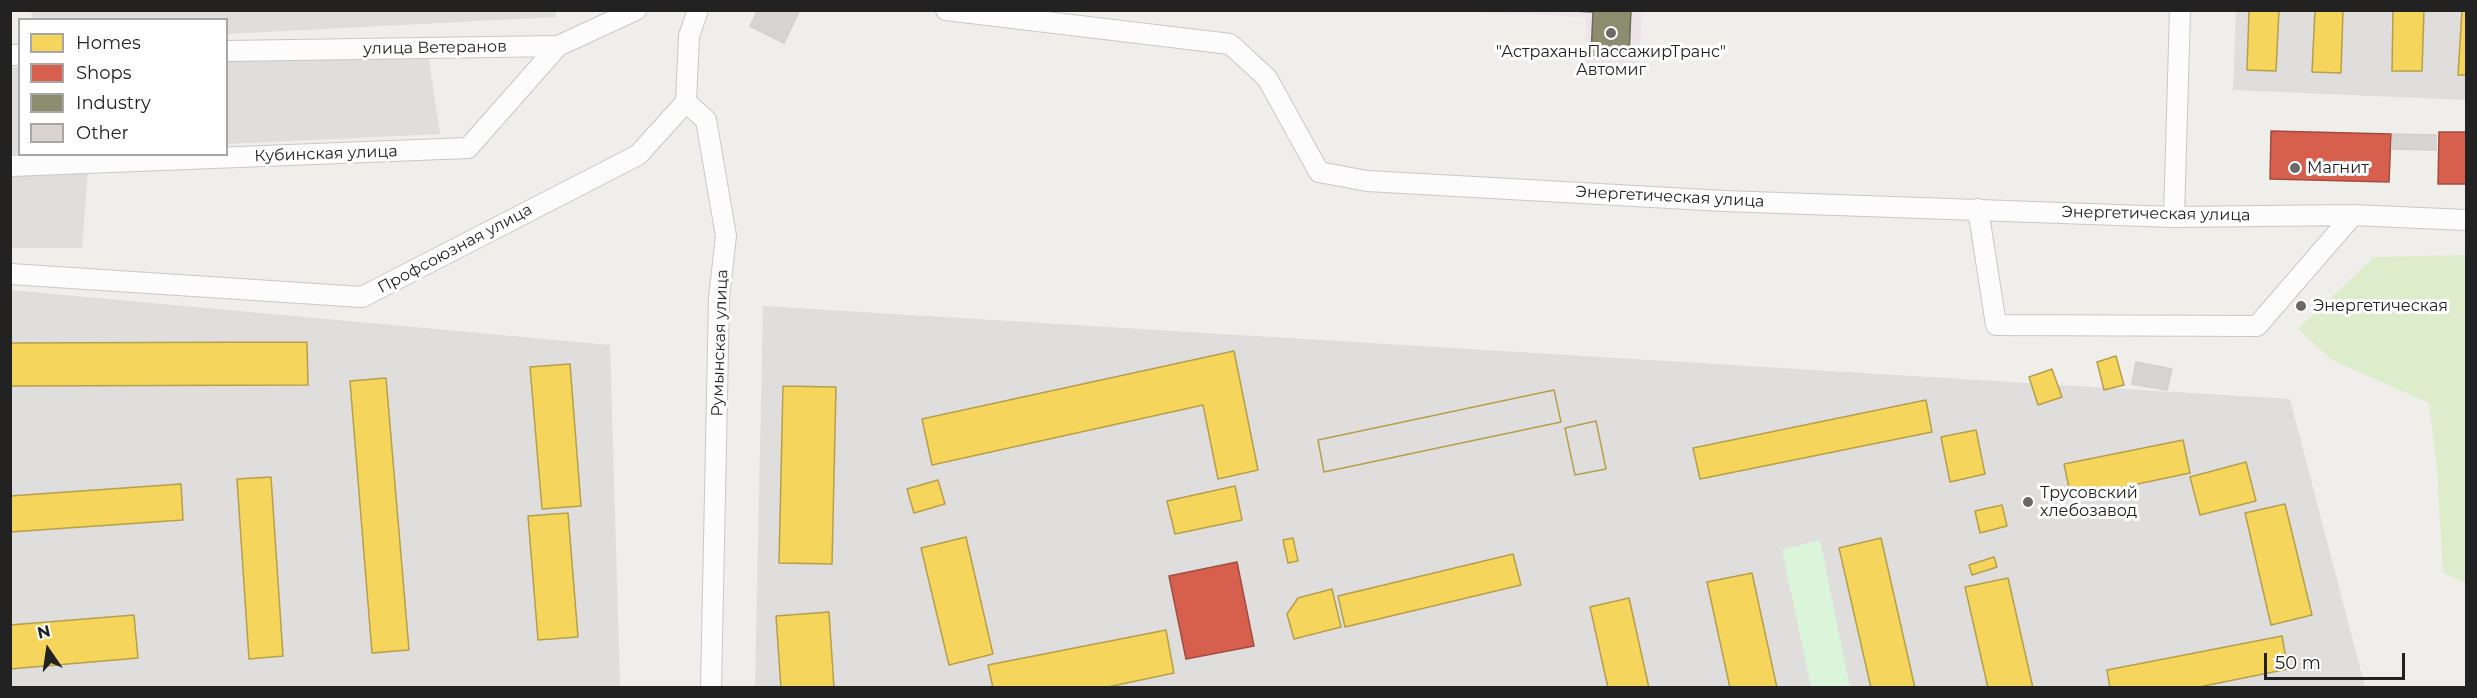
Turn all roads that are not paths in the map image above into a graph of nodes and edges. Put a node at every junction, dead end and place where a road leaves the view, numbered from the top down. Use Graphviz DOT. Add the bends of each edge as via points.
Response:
graph roads {
  1 [pos="636,10"];
  2 [pos="698,10"];
  3 [pos="946,10"];
  4 [pos="2180,10"];
  5 [pos="558,46"];
  6 [pos="228,51"];
  7 [pos="686,102"];
  8 [pos="10,166"];
  9 [pos="1978,209"];
  10 [pos="2353,215"];
  11 [pos="2174,217"];
  12 [pos="2466,220"];
  13 [pos="10,274"];
  14 [pos="711,687"];
  1 -- 5 [label="street, улица Ветеранов"];
  2 -- 7 [label="street" via="689,36"];
  3 -- 9 [label="street, Энергетическая улица" via="1230,44 1267,78 1319,172 1367,181 1691,199"];
  4 -- 11 [label="street"];
  5 -- 6 [label="street, улица Ветеранов"];
  5 -- 8 [label="street, Кубинская улица" via="468,148"];
  7 -- 13 [label="street, Профсоюзная улица" via="638,154 362,297"];
  7 -- 14 [label="street, Румынская улица" via="706,120 726,236 719,298"];
  9 -- 10 [label="street" via="1996,325 2257,326"];
  9 -- 11 [label="street, Энергетическая улица"];
  10 -- 11 [label="street, Энергетическая улица"];
  10 -- 12 [label="street, Энергетическая улица"];
}
